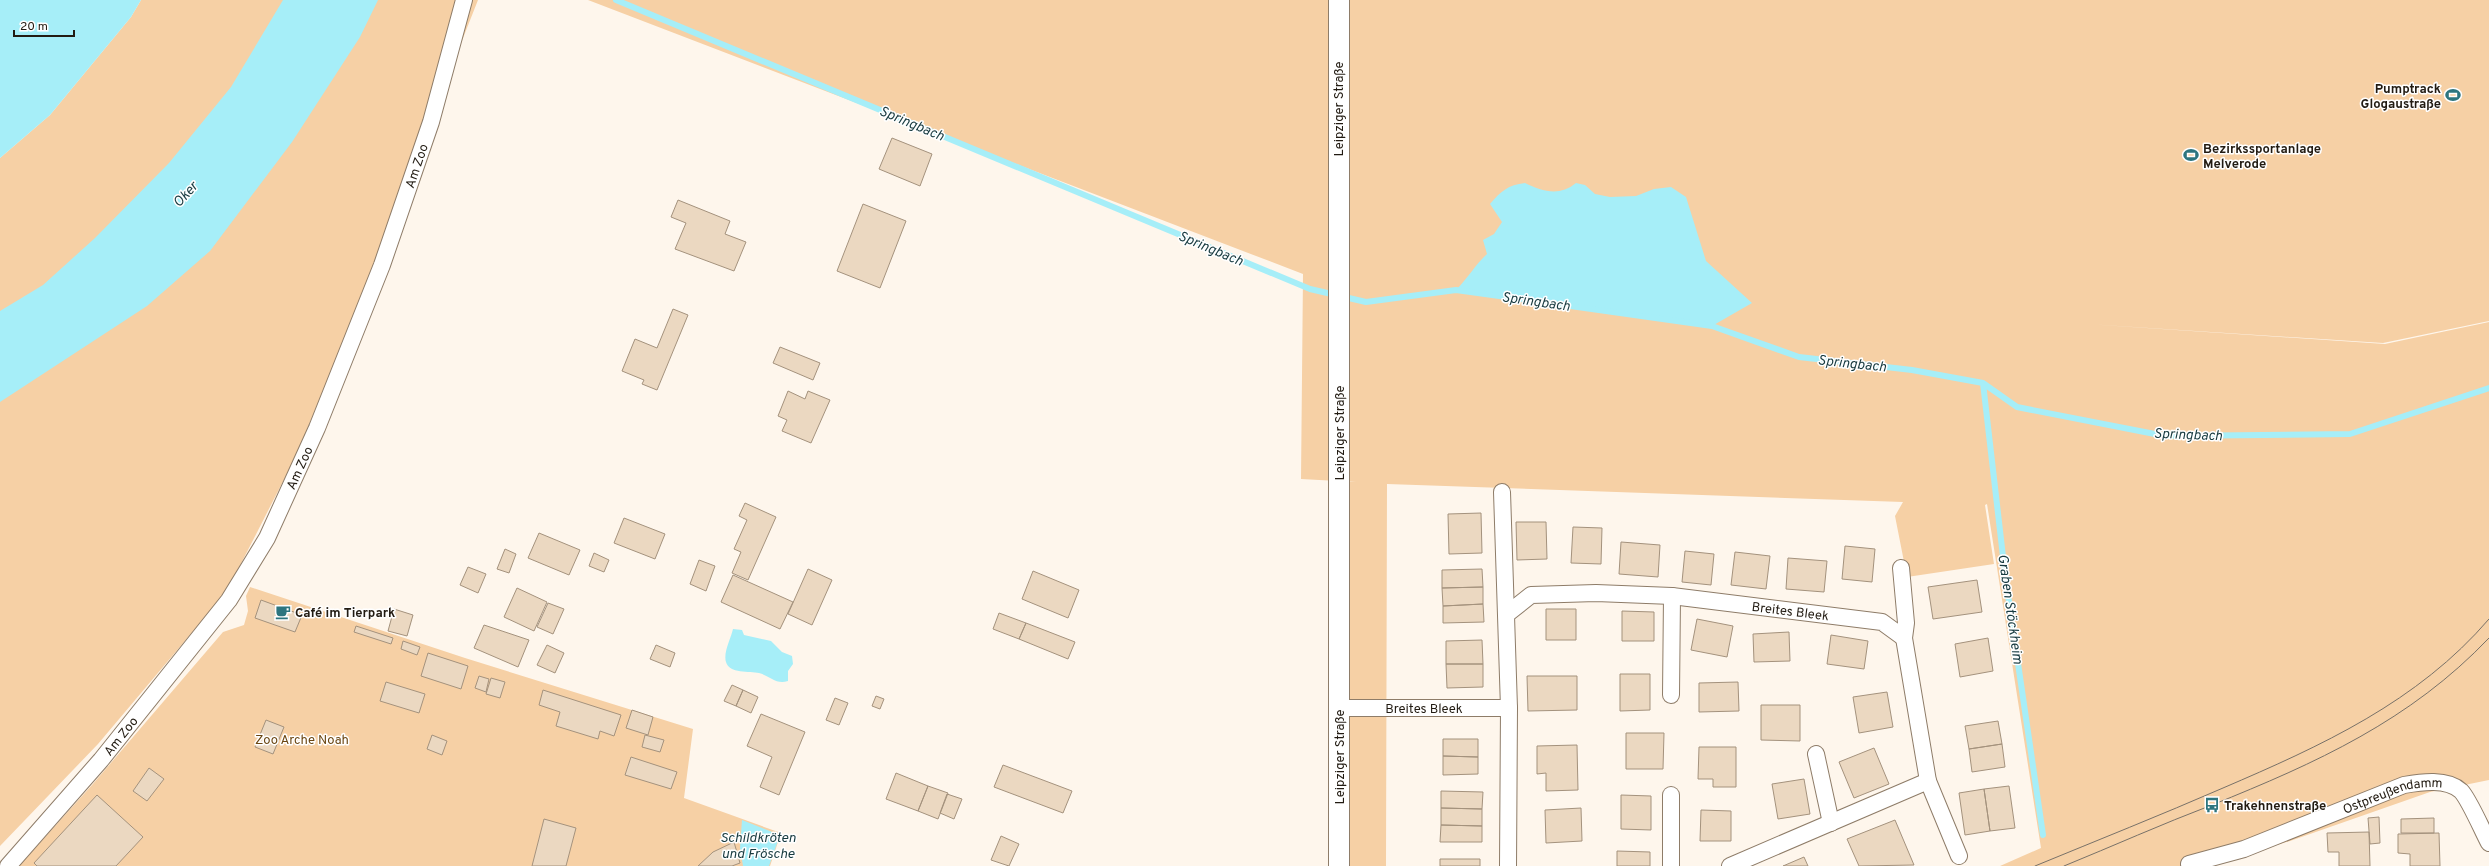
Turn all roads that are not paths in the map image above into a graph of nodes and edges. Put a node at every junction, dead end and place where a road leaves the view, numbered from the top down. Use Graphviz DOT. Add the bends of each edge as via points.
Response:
graph roads {
  1 [pos="464,0"];
  2 [pos="1339,0"];
  3 [pos="1502,492"];
  4 [pos="1901,568"];
  5 [pos="1672,596"];
  6 [pos="1507,614"];
  7 [pos="1904,638"];
  8 [pos="1671,695"];
  9 [pos="1339,708"];
  10 [pos="1509,708"];
  11 [pos="1816,754"];
  12 [pos="1928,781"];
  13 [pos="1670,795"];
  14 [pos="1831,823"];
  15 [pos="2489,843"];
  16 [pos="1959,856"];
  17 [pos="2189,864"];
  18 [pos="8,866"];
  19 [pos="1339,866"];
  20 [pos="1508,866"];
  21 [pos="1671,866"];
  22 [pos="1730,866"];
  1 -- 18 [label="street, Am Zoo" via="431,122 382,265 317,428 267,538 229,600 101,760"];
  2 -- 9 [label="street, Leipziger Straße"];
  3 -- 6 [label="street"];
  4 -- 7 [label="street" via="1906,623"];
  5 -- 6 [label="street, Breites Bleek" via="1596,593 1531,595"];
  5 -- 7 [label="street, Breites Bleek" via="1882,622"];
  5 -- 8 [label="street"];
  6 -- 10 [label="street"];
  7 -- 12 [label="street"];
  9 -- 10 [label="street, Breites Bleek"];
  9 -- 19 [label="street, Leipziger Straße"];
  10 -- 20 [label="street"];
  11 -- 14 [label="street"];
  12 -- 14 [label="street"];
  12 -- 16 [label="street"];
  13 -- 21 [label="street"];
  14 -- 22 [label="street"];
  15 -- 17 [label="street, Ostpreußendamm" via="2461,791 2444,784 2424,781 2404,786 2244,849"];
}
